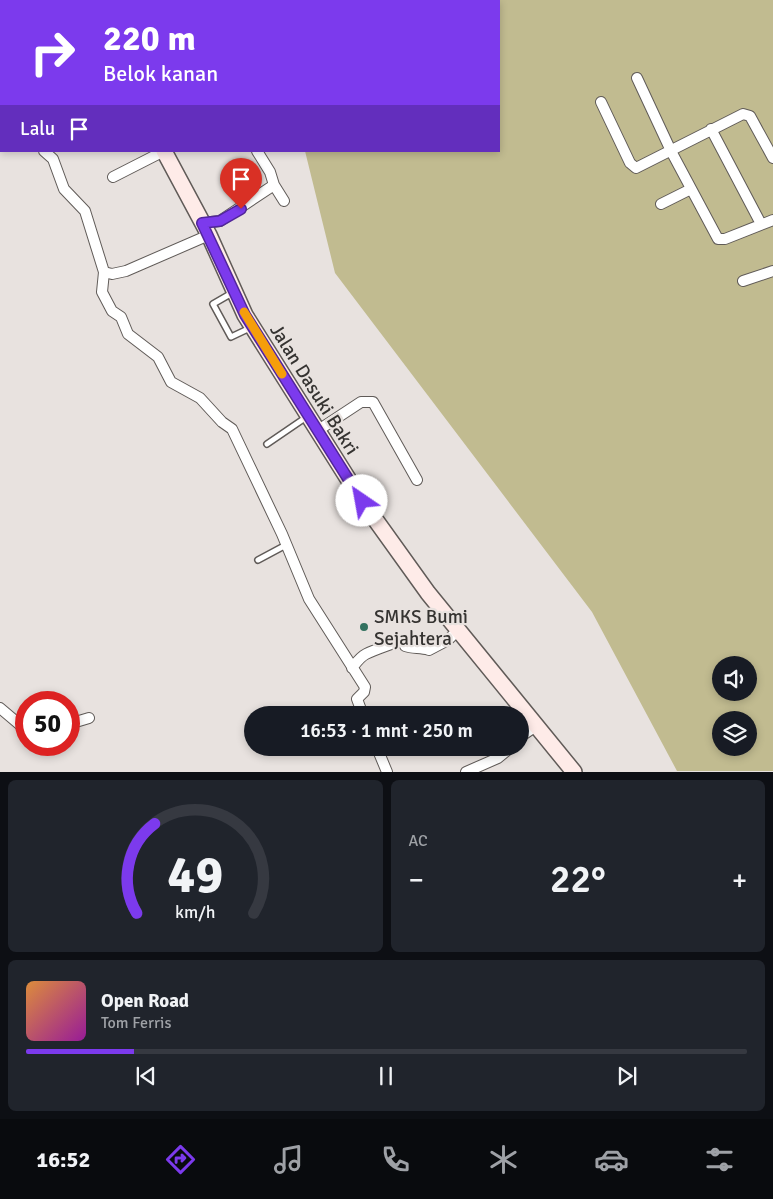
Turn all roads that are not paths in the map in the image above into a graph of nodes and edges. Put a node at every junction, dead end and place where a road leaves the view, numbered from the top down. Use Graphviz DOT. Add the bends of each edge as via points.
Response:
graph roads {
  1 [pos="637,78"];
  2 [pos="601,102"];
  3 [pos="711,129"];
  4 [pos="671,150"];
  5 [pos="45,152"];
  6 [pos="162,152"];
  7 [pos="165,152"];
  8 [pos="259,152"];
  9 [pos="773,158"];
  10 [pos="113,177"];
  11 [pos="274,185"];
  12 [pos="691,188"];
  13 [pos="284,201"];
  14 [pos="661,204"];
  15 [pos="773,220"];
  16 [pos="761,224"];
  17 [pos="206,229"];
  18 [pos="773,271"];
  19 [pos="104,272"];
  20 [pos="744,282"];
  21 [pos="235,292"];
  22 [pos="252,327"];
  23 [pos="309,416"];
  24 [pos="318,431"];
  25 [pos="266,444"];
  26 [pos="416,480"];
  27 [pos="287,545"];
  28 [pos="258,560"];
  29 [pos="457,631"];
  30 [pos="352,668"];
  31 [pos="360,706"];
  32 [pos="0,708"];
  33 [pos="89,718"];
  34 [pos="15,721"];
  35 [pos="80,721"];
  36 [pos="536,726"];
  37 [pos="529,731"];
  38 [pos="380,756"];
  39 [pos="500,756"];
  40 [pos="387,772"];
  41 [pos="466,772"];
  42 [pos="574,772"];
  1 -- 4 [label="street"];
  2 -- 4 [label="street" via="633,166 639,168"];
  3 -- 4 [label="street"];
  3 -- 9 [label="street" via="746,114"];
  3 -- 16 [label="street"];
  4 -- 12 [label="street"];
  5 -- 19 [label="street" via="52,159 64,188 85,211"];
  6 -- 10 [label="street"];
  7 -- 17 [label="main road, Jalan Dasuki Bakri"];
  8 -- 11 [label="street"];
  11 -- 13 [label="street"];
  11 -- 17 [label="street"];
  12 -- 14 [label="street"];
  12 -- 16 [label="street" via="718,239"];
  15 -- 16 [label="street"];
  17 -- 19 [label="street" via="126,271"];
  17 -- 21 [label="main road, Jalan Dasuki Bakri"];
  18 -- 20 [label="street"];
  19 -- 27 [label="street" via="102,292 106,303 121,317 126,332 158,357 171,382 200,398 232,429"];
  21 -- 22 [label="main road, Jalan Dasuki Bakri"];
  21 -- 22 [label="lane" via="213,304 231,338"];
  22 -- 23 [label="main road, Jalan Dasuki Bakri"];
  23 -- 24 [label="main road, Jalan Dasuki Bakri"];
  23 -- 25 [label="lane"];
  24 -- 26 [label="street" via="361,402 373,402"];
  24 -- 29 [label="main road, Jalan Dasuki Bakri" via="397,553"];
  27 -- 28 [label="lane"];
  27 -- 30 [label="street" via="309,599"];
  29 -- 30 [label="street" via="429,650 413,649 398,641 367,653"];
  29 -- 36 [label="main road, Jalan Dasuki Bakri"];
  30 -- 31 [label="street" via="365,687 357,699"];
  32 -- 34 [label="street"];
  33 -- 35 [label="street"];
  36 -- 37 [label="street"];
  36 -- 42 [label="main road, Jalan Dasuki Bakri"];
  38 -- 40 [label="street"];
  39 -- 41 [label="street"];
}
